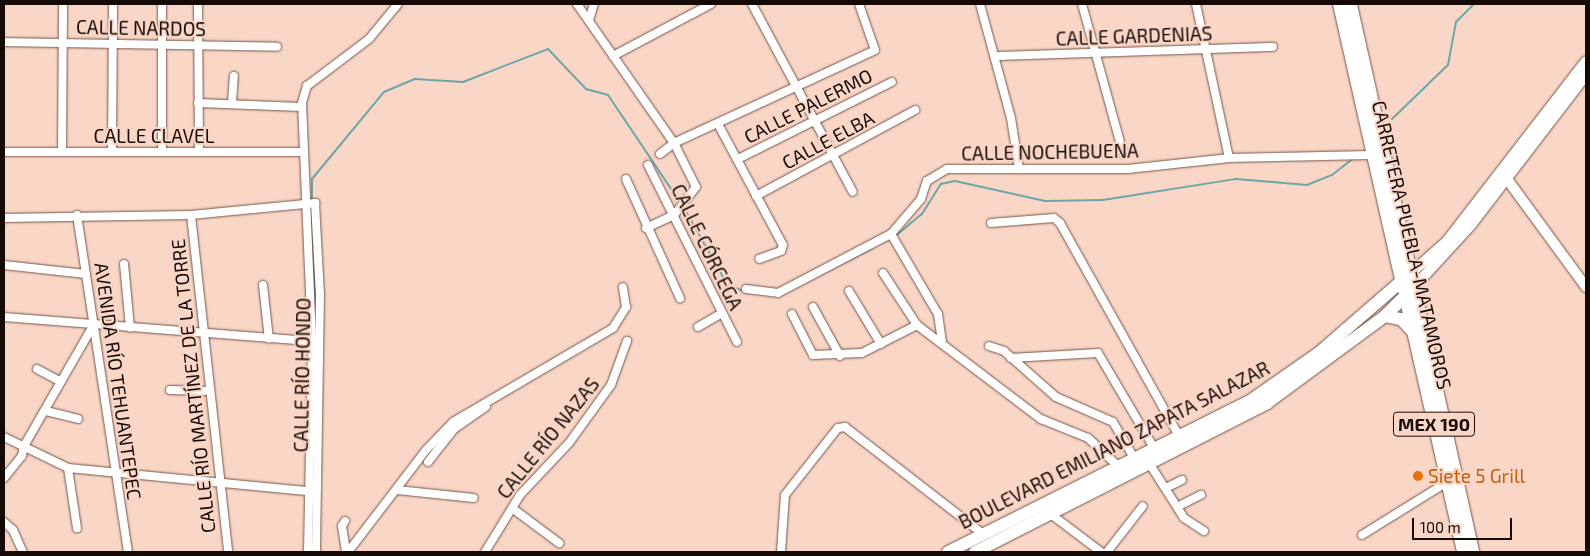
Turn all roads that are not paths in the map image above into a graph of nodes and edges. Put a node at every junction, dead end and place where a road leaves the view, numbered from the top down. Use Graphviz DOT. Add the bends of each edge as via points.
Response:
graph roads {
  1 [pos="63,4"];
  2 [pos="113,4"];
  3 [pos="162,4"];
  4 [pos="198,4"];
  5 [pos="389,4"];
  6 [pos="398,4"];
  7 [pos="577,4"];
  8 [pos="594,4"];
  9 [pos="711,4"];
  10 [pos="752,4"];
  11 [pos="859,4"];
  12 [pos="980,4"];
  13 [pos="1082,4"];
  14 [pos="1196,4"];
  15 [pos="1338,4"];
  16 [pos="1351,4"];
  17 [pos="693,8"];
  18 [pos="589,20"];
  19 [pos="382,21"];
  20 [pos="4,42"];
  21 [pos="63,43"];
  22 [pos="113,43"];
  23 [pos="163,44"];
  24 [pos="199,46"];
  25 [pos="277,47"];
  26 [pos="1273,48"];
  27 [pos="1208,49"];
  28 [pos="1097,55"];
  29 [pos="613,56"];
  30 [pos="996,56"];
  31 [pos="1586,61"];
  32 [pos="1586,75"];
  33 [pos="234,76"];
  34 [pos="892,82"];
  35 [pos="797,87"];
  36 [pos="198,103"];
  37 [pos="232,103"];
  38 [pos="301,107"];
  39 [pos="915,110"];
  40 [pos="817,122"];
  41 [pos="718,124"];
  42 [pos="674,143"];
  43 [pos="4,152"];
  44 [pos="62,152"];
  45 [pos="112,152"];
  46 [pos="162,152"];
  47 [pos="199,152"];
  48 [pos="304,152"];
  49 [pos="1123,153"];
  50 [pos="660,154"];
  51 [pos="1370,155"];
  52 [pos="835,156"];
  53 [pos="1230,158"];
  54 [pos="738,159"];
  55 [pos="648,165"];
  56 [pos="1019,168"];
  57 [pos="1499,170"];
  58 [pos="1507,178"];
  59 [pos="626,179"];
  60 [pos="853,192"];
  61 [pos="756,196"];
  62 [pos="310,202"];
  63 [pos="77,215"];
  64 [pos="191,215"];
  65 [pos="674,215"];
  66 [pos="4,218"];
  67 [pos="991,223"];
  68 [pos="646,228"];
  69 [pos="891,234"];
  70 [pos="1437,256"];
  71 [pos="759,259"];
  72 [pos="124,264"];
  73 [pos="4,265"];
  74 [pos="883,273"];
  75 [pos="86,274"];
  76 [pos="1410,274"];
  77 [pos="1401,282"];
  78 [pos="263,285"];
  79 [pos="623,287"];
  80 [pos="1586,287"];
  81 [pos="746,289"];
  82 [pos="849,291"];
  83 [pos="1409,292"];
  84 [pos="680,298"];
  85 [pos="813,307"];
  86 [pos="1370,309"];
  87 [pos="722,313"];
  88 [pos="792,314"];
  89 [pos="4,317"];
  90 [pos="1383,318"];
  91 [pos="917,325"];
  92 [pos="93,326"];
  93 [pos="698,327"];
  94 [pos="130,328"];
  95 [pos="1413,332"];
  96 [pos="204,335"];
  97 [pos="269,339"];
  98 [pos="312,341"];
  99 [pos="627,341"];
  100 [pos="737,342"];
  101 [pos="942,342"];
  102 [pos="881,344"];
  103 [pos="989,346"];
  104 [pos="840,356"];
  105 [pos="1011,358"];
  106 [pos="37,369"];
  107 [pos="61,382"];
  108 [pos="170,390"];
  109 [pos="210,391"];
  110 [pos="486,407"];
  111 [pos="46,411"];
  112 [pos="78,419"];
  113 [pos="1179,436"];
  114 [pos="4,437"];
  115 [pos="24,446"];
  116 [pos="1154,448"];
  117 [pos="426,450"];
  118 [pos="435,451"];
  119 [pos="1134,458"];
  120 [pos="428,462"];
  121 [pos="1149,463"];
  122 [pos="1118,466"];
  123 [pos="68,468"];
  124 [pos="115,472"];
  125 [pos="4,478"];
  126 [pos="1182,480"];
  127 [pos="219,482"];
  128 [pos="1447,482"];
  129 [pos="1166,488"];
  130 [pos="397,490"];
  131 [pos="306,491"];
  132 [pos="1202,495"];
  133 [pos="474,498"];
  134 [pos="1143,506"];
  135 [pos="512,508"];
  136 [pos="1177,508"];
  137 [pos="1047,509"];
  138 [pos="345,520"];
  139 [pos="4,522"];
  140 [pos="77,528"];
  141 [pos="1204,531"];
  142 [pos="983,534"];
  143 [pos="1362,536"];
  144 [pos="559,543"];
  145 [pos="23,552"];
  146 [pos="128,552"];
  147 [pos="228,552"];
  148 [pos="308,552"];
  149 [pos="316,552"];
  150 [pos="347,552"];
  151 [pos="485,552"];
  152 [pos="781,552"];
  153 [pos="948,552"];
  154 [pos="975,552"];
  155 [pos="1101,552"];
  156 [pos="1107,552"];
  157 [pos="1463,552"];
  158 [pos="1474,552"];
  1 -- 21 [label="street"];
  2 -- 22 [label="street"];
  3 -- 23 [label="street"];
  4 -- 24 [label="street"];
  5 -- 19 [label="street"];
  6 -- 19 [label="street"];
  7 -- 18 [label="street"];
  8 -- 18 [label="street"];
  9 -- 17 [label="street"];
  10 -- 35 [label="street"];
  11 -- 35 [label="street" via="875,50"];
  12 -- 30 [label="street"];
  13 -- 28 [label="street"];
  14 -- 27 [label="street"];
  15 -- 51 [label="main road, CARRETERA PUEBLA-MATAMOROS / MEX 190"];
  16 -- 76 [label="main road, CARRETERA PUEBLA-MATAMOROS / MEX 190"];
  17 -- 29 [label="street"];
  18 -- 29 [label="street"];
  19 -- 38 [label="street" via="369,39 307,86"];
  20 -- 21 [label="street, CALLE NARDOS"];
  21 -- 22 [label="street, CALLE NARDOS"];
  21 -- 44 [label="street"];
  22 -- 23 [label="street, CALLE NARDOS"];
  22 -- 45 [label="street"];
  23 -- 24 [label="street, CALLE NARDOS"];
  23 -- 46 [label="street"];
  24 -- 25 [label="street, CALLE NARDOS"];
  24 -- 36 [label="street"];
  26 -- 27 [label="street, CALLE GARDENIAS"];
  27 -- 28 [label="street, CALLE GARDENIAS"];
  27 -- 53 [label="street"];
  28 -- 30 [label="street, CALLE GARDENIAS"];
  28 -- 49 [label="street"];
  29 -- 42 [label="street"];
  30 -- 56 [label="street"];
  31 -- 57 [label="street"];
  32 -- 58 [label="street"];
  33 -- 37 [label="street"];
  34 -- 40 [label="street, CALLE PALERMO"];
  35 -- 40 [label="street"];
  35 -- 41 [label="street"];
  36 -- 37 [label="street"];
  36 -- 47 [label="street"];
  37 -- 38 [label="street"];
  38 -- 48 [label="street"];
  39 -- 52 [label="street, CALLE ELBA"];
  40 -- 52 [label="street"];
  40 -- 54 [label="street, CALLE PALERMO"];
  41 -- 42 [label="street"];
  41 -- 54 [label="street"];
  42 -- 50 [label="street"];
  42 -- 65 [label="street" via="696,187 677,206"];
  43 -- 44 [label="street, CALLE CLAVEL"];
  44 -- 45 [label="street, CALLE CLAVEL"];
  45 -- 46 [label="street, CALLE CLAVEL"];
  46 -- 47 [label="street, CALLE CLAVEL"];
  47 -- 48 [label="street, CALLE CLAVEL"];
  48 -- 62 [label="street"];
  51 -- 53 [label="street, CALLE NOCHEBUENA"];
  51 -- 77 [label="main road, CARRETERA PUEBLA-MATAMOROS / MEX 190"];
  52 -- 60 [label="street"];
  52 -- 61 [label="street, CALLE ELBA"];
  53 -- 56 [label="street, CALLE NOCHEBUENA" via="1128,169"];
  54 -- 61 [label="street"];
  55 -- 65 [label="street, CALLE CÓRCEGA"];
  56 -- 69 [label="street, CALLE NOCHEBUENA" via="947,169 927,181 921,199"];
  57 -- 58 [label="street"];
  57 -- 70 [label="street"];
  58 -- 70 [label="street"];
  58 -- 80 [label="street"];
  59 -- 68 [label="street"];
  61 -- 71 [label="street" via="783,245 780,251"];
  62 -- 64 [label="street"];
  62 -- 98 [label="street, CALLE RÍO HONDO"];
  62 -- 149 [label="street, CALLE RÍO HONDO" via="320,294"];
  63 -- 64 [label="street"];
  63 -- 66 [label="street"];
  63 -- 75 [label="street, AVENIDA RÍO TEHUANTEPEC"];
  64 -- 96 [label="street, CALLE RÍO MARTÍNEZ DE LA TORRE"];
  65 -- 68 [label="street"];
  65 -- 87 [label="street, CALLE CÓRCEGA"];
  67 -- 113 [label="street" via="1054,218 1060,223"];
  68 -- 84 [label="street"];
  69 -- 81 [label="street, CALLE NOCHEBUENA" via="778,292"];
  69 -- 101 [label="street" via="938,314"];
  70 -- 76 [label="street"];
  70 -- 83 [label="street"];
  72 -- 94 [label="street"];
  73 -- 75 [label="street"];
  74 -- 91 [label="street"];
  75 -- 92 [label="street, AVENIDA RÍO TEHUANTEPEC"];
  76 -- 77 [label="main road, BOULEVARD EMILIANO ZAPATA SALAZAR"];
  76 -- 83 [label="main road, CARRETERA PUEBLA-MATAMOROS / MEX 190"];
  77 -- 83 [label="main road, CARRETERA PUEBLA-MATAMOROS / MEX 190"];
  77 -- 86 [label="main road, BOULEVARD EMILIANO ZAPATA SALAZAR"];
  78 -- 97 [label="street"];
  79 -- 117 [label="street" via="626,307 613,328 483,402 453,422"];
  82 -- 102 [label="street"];
  83 -- 90 [label="main road, BOULEVARD EMILIANO ZAPATA SALAZAR"];
  83 -- 95 [label="main road, CARRETERA PUEBLA-MATAMOROS / MEX 190"];
  83 -- 158 [label="main road, CARRETERA PUEBLA-MATAMOROS / MEX 190"];
  85 -- 104 [label="street"];
  86 -- 90 [label="main road"];
  86 -- 113 [label="main road, BOULEVARD EMILIANO ZAPATA SALAZAR" via="1273,386"];
  87 -- 93 [label="street"];
  87 -- 100 [label="street, CALLE CÓRCEGA"];
  88 -- 104 [label="street" via="813,354"];
  89 -- 92 [label="street"];
  90 -- 95 [label="main road" via="1401,319"];
  90 -- 121 [label="main road, BOULEVARD EMILIANO ZAPATA SALAZAR" via="1267,403"];
  91 -- 101 [label="street"];
  91 -- 102 [label="street"];
  92 -- 94 [label="street"];
  92 -- 107 [label="street"];
  92 -- 124 [label="street, AVENIDA RÍO TEHUANTEPEC"];
  94 -- 96 [label="street"];
  95 -- 128 [label="main road, CARRETERA PUEBLA-MATAMOROS / MEX 190"];
  96 -- 97 [label="street"];
  96 -- 109 [label="street, CALLE RÍO MARTÍNEZ DE LA TORRE"];
  97 -- 98 [label="street"];
  98 -- 131 [label="street, CALLE RÍO HONDO"];
  99 -- 135 [label="street, CALLE RÍO NAZAS" via="619,373 591,414"];
  101 -- 122 [label="street" via="1041,419 1088,438"];
  102 -- 104 [label="street" via="862,353"];
  103 -- 105 [label="street"];
  105 -- 116 [label="street" via="1098,353"];
  105 -- 119 [label="street" via="1056,397 1113,422"];
  106 -- 107 [label="street"];
  107 -- 111 [label="street"];
  108 -- 109 [label="street"];
  109 -- 127 [label="street, CALLE RÍO MARTÍNEZ DE LA TORRE"];
  110 -- 118 [label="street" via="454,429"];
  111 -- 112 [label="street"];
  111 -- 115 [label="street"];
  113 -- 116 [label="main road, BOULEVARD EMILIANO ZAPATA SALAZAR"];
  114 -- 115 [label="street"];
  115 -- 123 [label="street"];
  115 -- 125 [label="street" via="22,456"];
  116 -- 119 [label="main road, BOULEVARD EMILIANO ZAPATA SALAZAR"];
  117 -- 118 [label="street"];
  117 -- 130 [label="street"];
  118 -- 120 [label="street"];
  119 -- 122 [label="main road, BOULEVARD EMILIANO ZAPATA SALAZAR"];
  121 -- 129 [label="street"];
  121 -- 137 [label="main road, BOULEVARD EMILIANO ZAPATA SALAZAR"];
  122 -- 137 [label="main road, BOULEVARD EMILIANO ZAPATA SALAZAR"];
  123 -- 124 [label="street"];
  123 -- 140 [label="street"];
  124 -- 127 [label="street"];
  124 -- 146 [label="street, AVENIDA RÍO TEHUANTEPEC"];
  126 -- 129 [label="street"];
  127 -- 131 [label="street"];
  127 -- 147 [label="street, CALLE RÍO MARTÍNEZ DE LA TORRE"];
  128 -- 143 [label="street"];
  128 -- 157 [label="main road, CARRETERA PUEBLA-MATAMOROS / MEX 190"];
  129 -- 136 [label="street"];
  130 -- 133 [label="street"];
  130 -- 150 [label="street"];
  131 -- 148 [label="street, CALLE RÍO HONDO"];
  132 -- 136 [label="street"];
  134 -- 156 [label="street"];
  135 -- 144 [label="street"];
  135 -- 151 [label="street, CALLE RÍO NAZAS"];
  136 -- 141 [label="street"];
  137 -- 142 [label="main road, BOULEVARD EMILIANO ZAPATA SALAZAR"];
  137 -- 154 [label="main road, BOULEVARD EMILIANO ZAPATA SALAZAR"];
  137 -- 155 [label="street"];
  138 -- 150 [label="street" via="342,526"];
  139 -- 145 [label="street" via="14,530"];
  142 -- 152 [label="street" via="845,427 838,428 784,495"];
  142 -- 153 [label="main road, BOULEVARD EMILIANO ZAPATA SALAZAR"];
}
